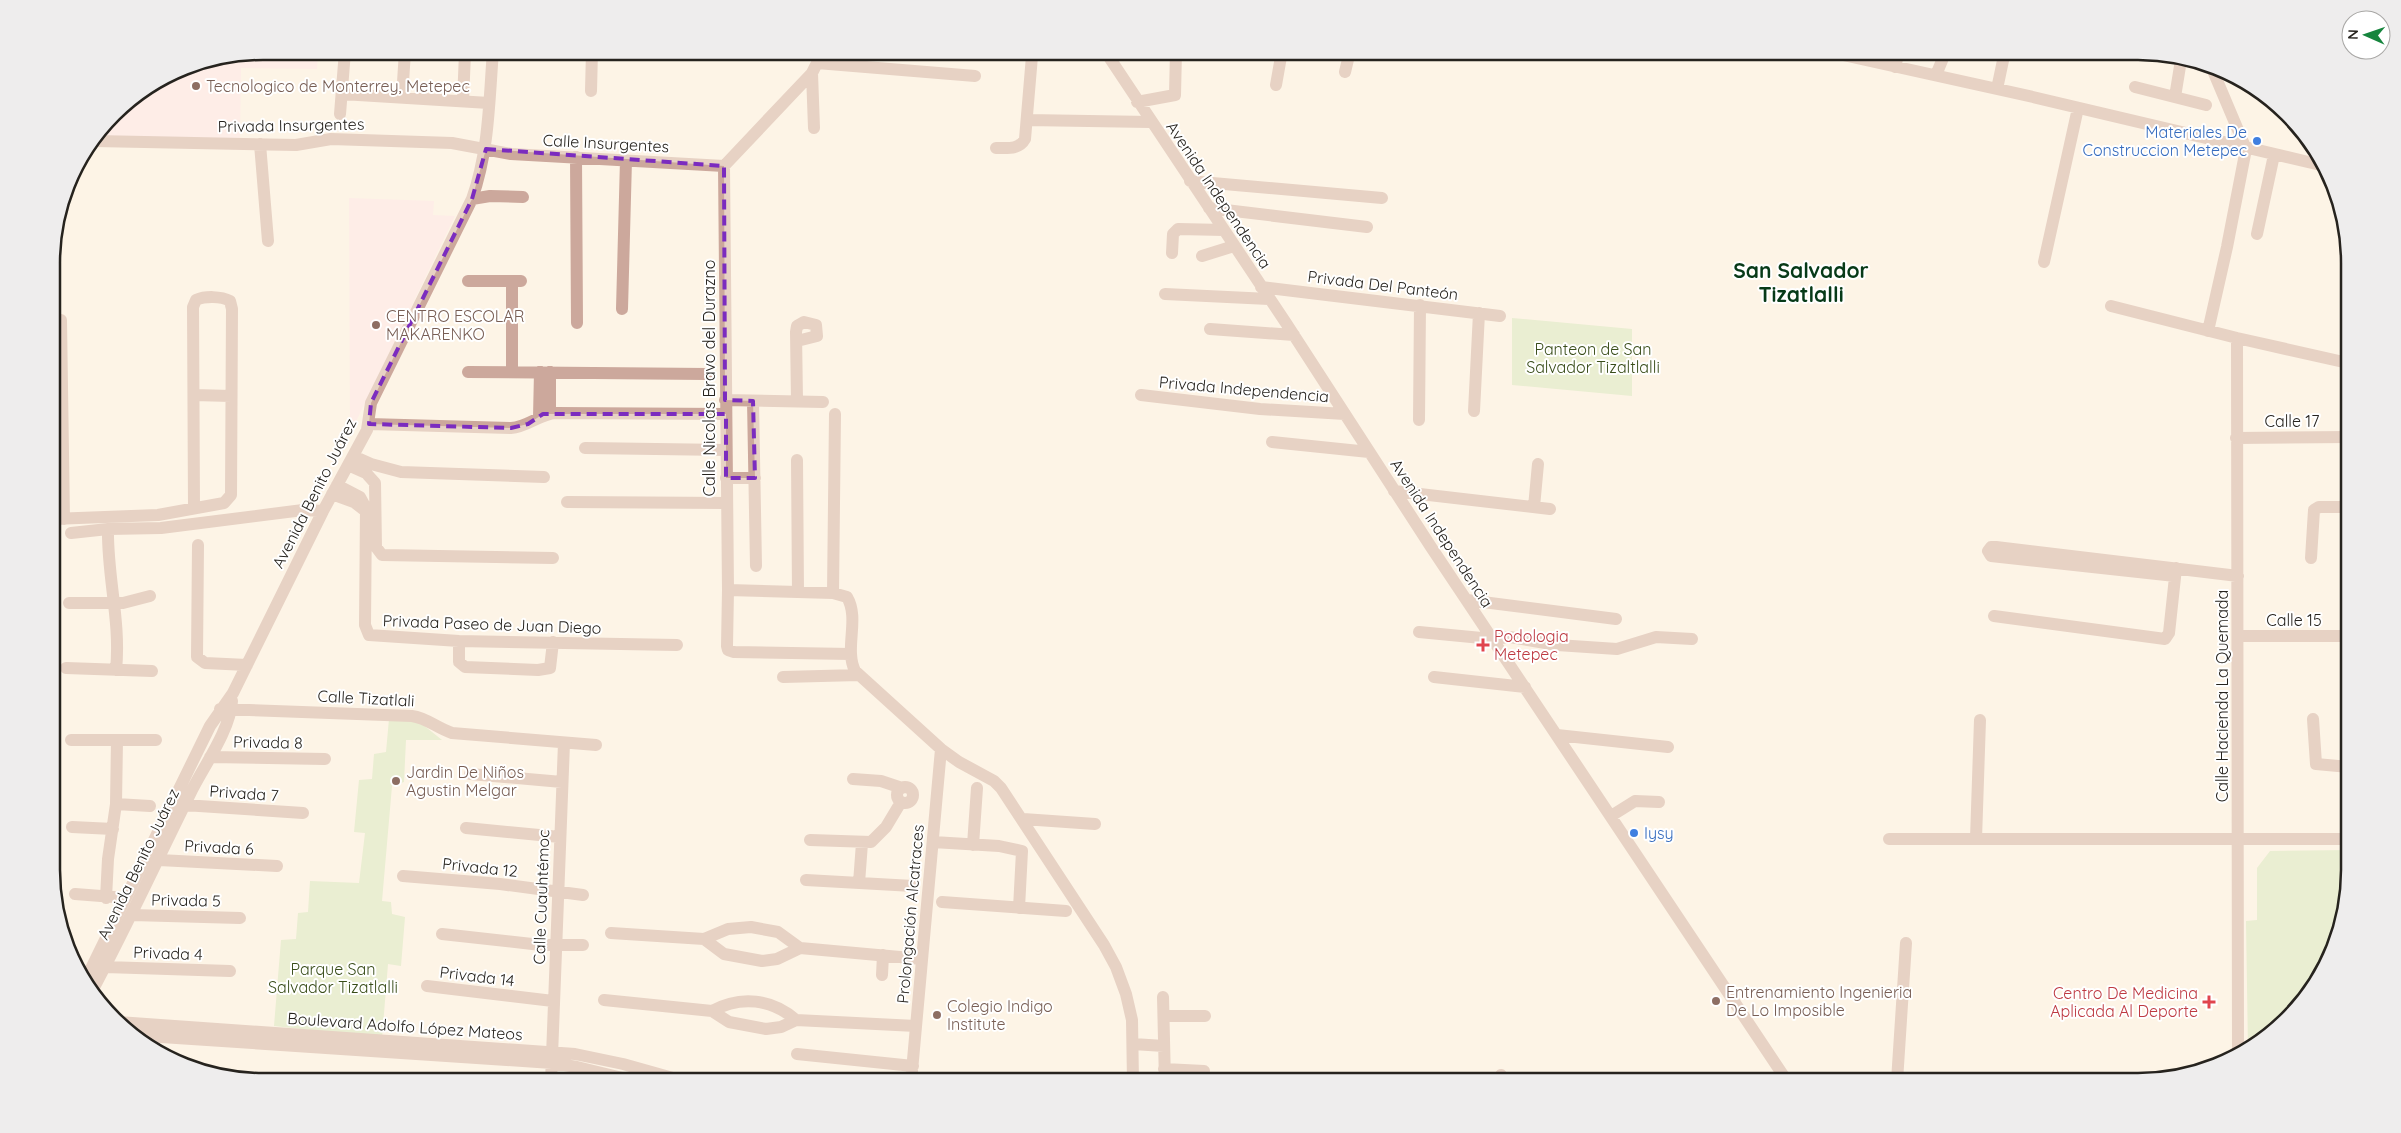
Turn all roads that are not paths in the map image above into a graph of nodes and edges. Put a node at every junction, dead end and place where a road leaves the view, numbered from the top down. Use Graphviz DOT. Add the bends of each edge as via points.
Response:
graph roads {
  1 [pos="344,60"];
  2 [pos="404,60"];
  3 [pos="465,60"];
  4 [pos="492,60"];
  5 [pos="592,60"];
  6 [pos="1032,60"];
  7 [pos="1111,60"];
  8 [pos="1176,60"];
  9 [pos="1280,60"];
  10 [pos="1348,60"];
  11 [pos="1875,60"];
  12 [pos="1897,60"];
  13 [pos="1942,60"];
  14 [pos="2003,60"];
  15 [pos="816,63"];
  16 [pos="2180,65"];
  17 [pos="1895,67"];
  18 [pos="1345,72"];
  19 [pos="2214,74"];
  20 [pos="1936,75"];
  21 [pos="976,76"];
  22 [pos="1276,85"];
  23 [pos="2135,87"];
  24 [pos="1997,89"];
  25 [pos="591,91"];
  26 [pos="342,94"];
  27 [pos="2175,97"];
  28 [pos="402,98"];
  29 [pos="462,101"];
  30 [pos="1137,102"];
  31 [pos="489,103"];
  32 [pos="2206,105"];
  33 [pos="2078,108"];
  34 [pos="340,114"];
  35 [pos="1027,120"];
  36 [pos="1150,122"];
  37 [pos="814,128"];
  38 [pos="100,141"];
  39 [pos="260,144"];
  40 [pos="996,148"];
  41 [pos="486,149"];
  42 [pos="2246,149"];
  43 [pos="2274,155"];
  44 [pos="576,157"];
  45 [pos="626,160"];
  46 [pos="2315,164"];
  47 [pos="724,166"];
  48 [pos="1190,181"];
  49 [pos="522,197"];
  50 [pos="1382,198"];
  51 [pos="472,199"];
  52 [pos="1209,208"];
  53 [pos="1367,227"];
  54 [pos="1224,230"];
  55 [pos="2257,234"];
  56 [pos="268,241"];
  57 [pos="1234,246"];
  58 [pos="1172,253"];
  59 [pos="1202,256"];
  60 [pos="2044,262"];
  61 [pos="468,281"];
  62 [pos="1261,287"];
  63 [pos="1165,294"];
  64 [pos="1269,299"];
  65 [pos="1420,305"];
  66 [pos="2111,306"];
  67 [pos="622,308"];
  68 [pos="1479,313"];
  69 [pos="1500,316"];
  70 [pos="61,320"];
  71 [pos="578,323"];
  72 [pos="1210,330"];
  73 [pos="2208,331"];
  74 [pos="1294,335"];
  75 [pos="2237,338"];
  76 [pos="797,342"];
  77 [pos="2341,361"];
  78 [pos="60,370"];
  79 [pos="468,372"];
  80 [pos="512,372"];
  81 [pos="545,372"];
  82 [pos="707,374"];
  83 [pos="194,395"];
  84 [pos="1141,395"];
  85 [pos="231,396"];
  86 [pos="725,400"];
  87 [pos="754,401"];
  88 [pos="796,401"];
  89 [pos="823,402"];
  90 [pos="1474,411"];
  91 [pos="726,414"];
  92 [pos="835,414"];
  93 [pos="1345,414"];
  94 [pos="544,415"];
  95 [pos="1419,420"];
  96 [pos="369,424"];
  97 [pos="2341,437"];
  98 [pos="2236,438"];
  99 [pos="1272,442"];
  100 [pos="585,448"];
  101 [pos="726,450"];
  102 [pos="1369,452"];
  103 [pos="797,460"];
  104 [pos="350,461"];
  105 [pos="1538,464"];
  106 [pos="544,477"];
  107 [pos="726,478"];
  108 [pos="755,478"];
  109 [pos="335,489"];
  110 [pos="1394,491"];
  111 [pos="567,502"];
  112 [pos="726,503"];
  113 [pos="1534,507"];
  114 [pos="194,508"];
  115 [pos="2341,508"];
  116 [pos="1550,509"];
  117 [pos="322,511"];
  118 [pos="60,519"];
  119 [pos="110,529"];
  120 [pos="71,533"];
  121 [pos="198,545"];
  122 [pos="553,558"];
  123 [pos="2311,558"];
  124 [pos="2075,560"];
  125 [pos="756,566"];
  126 [pos="2175,572"];
  127 [pos="2238,576"];
  128 [pos="728,590"];
  129 [pos="798,592"];
  130 [pos="833,593"];
  131 [pos="150,596"];
  132 [pos="1467,600"];
  133 [pos="69,603"];
  134 [pos="113,604"];
  135 [pos="1994,616"];
  136 [pos="1616,620"];
  137 [pos="1419,632"];
  138 [pos="2238,636"];
  139 [pos="2341,636"];
  140 [pos="1492,638"];
  141 [pos="1692,639"];
  142 [pos="458,641"];
  143 [pos="553,642"];
  144 [pos="677,645"];
  145 [pos="851,654"];
  146 [pos="247,665"];
  147 [pos="66,668"];
  148 [pos="116,670"];
  149 [pos="152,671"];
  150 [pos="859,676"];
  151 [pos="783,677"];
  152 [pos="1434,677"];
  153 [pos="1524,687"];
  154 [pos="226,709"];
  155 [pos="2313,719"];
  156 [pos="1980,720"];
  157 [pos="1557,735"];
  158 [pos="71,740"];
  159 [pos="117,740"];
  160 [pos="156,740"];
  161 [pos="564,743"];
  162 [pos="596,745"];
  163 [pos="1668,747"];
  164 [pos="942,749"];
  165 [pos="210,757"];
  166 [pos="325,759"];
  167 [pos="2341,766"];
  168 [pos="470,774"];
  169 [pos="853,779"];
  170 [pos="189,782"];
  171 [pos="562,782"];
  172 [pos="902,788"];
  173 [pos="977,788"];
  174 [pos="913,796"];
  175 [pos="937,797"];
  176 [pos="901,802"];
  177 [pos="1659,802"];
  178 [pos="116,804"];
  179 [pos="184,805"];
  180 [pos="150,806"];
  181 [pos="302,813"];
  182 [pos="1610,816"];
  183 [pos="1023,819"];
  184 [pos="1095,824"];
  185 [pos="72,826"];
  186 [pos="466,828"];
  187 [pos="113,829"];
  188 [pos="560,837"];
  189 [pos="1889,839"];
  190 [pos="1976,839"];
  191 [pos="2238,839"];
  192 [pos="2341,839"];
  193 [pos="810,840"];
  194 [pos="933,842"];
  195 [pos="862,843"];
  196 [pos="972,845"];
  197 [pos="159,860"];
  198 [pos="277,866"];
  199 [pos="403,876"];
  200 [pos="806,880"];
  201 [pos="859,883"];
  202 [pos="913,886"];
  203 [pos="558,892"];
  204 [pos="75,894"];
  205 [pos="582,895"];
  206 [pos="104,896"];
  207 [pos="942,902"];
  208 [pos="121,907"];
  209 [pos="1019,908"];
  210 [pos="1066,911"];
  211 [pos="132,915"];
  212 [pos="240,918"];
  213 [pos="611,933"];
  214 [pos="442,934"];
  215 [pos="107,935"];
  216 [pos="704,939"];
  217 [pos="118,943"];
  218 [pos="1906,943"];
  219 [pos="555,945"];
  220 [pos="583,945"];
  221 [pos="800,948"];
  222 [pos="883,955"];
  223 [pos="922,959"];
  224 [pos="105,967"];
  225 [pos="230,971"];
  226 [pos="88,973"];
  227 [pos="882,975"];
  228 [pos="95,985"];
  229 [pos="427,986"];
  230 [pos="1162,997"];
  231 [pos="604,1000"];
  232 [pos="553,1001"];
  233 [pos="712,1011"];
  234 [pos="1164,1016"];
  235 [pos="1205,1016"];
  236 [pos="796,1020"];
  237 [pos="129,1023"];
  238 [pos="916,1026"];
  239 [pos="145,1036"];
  240 [pos="319,1043"];
  241 [pos="1133,1044"];
  242 [pos="1164,1046"];
  243 [pos="2238,1047"];
  244 [pos="797,1054"];
  245 [pos="552,1057"];
  246 [pos="592,1057"];
  247 [pos="912,1066"];
  248 [pos="1204,1071"];
  249 [pos="551,1073"];
  250 [pos="584,1073"];
  251 [pos="590,1073"];
  252 [pos="653,1073"];
  253 [pos="912,1073"];
  254 [pos="1132,1073"];
  255 [pos="1164,1073"];
  256 [pos="1184,1073"];
  257 [pos="1782,1073"];
  258 [pos="1898,1073"];
  1 -- 26 [label="street"];
  2 -- 28 [label="street"];
  3 -- 29 [label="street"];
  4 -- 31 [label="street, Avenida Benito Juárez"];
  5 -- 25 [label="street"];
  6 -- 35 [label="street"];
  7 -- 30 [label="street, Avenida Independencia"];
  8 -- 30 [label="street" via="1175,95"];
  9 -- 22 [label="street"];
  10 -- 18 [label="street"];
  11 -- 17 [label="street"];
  12 -- 17 [label="street"];
  13 -- 20 [label="street"];
  14 -- 24 [label="street"];
  15 -- 21 [label="street"];
  15 -- 37 [label="street"];
  15 -- 47 [label="street"];
  16 -- 27 [label="street"];
  17 -- 20 [label="street"];
  19 -- 42 [label="street"];
  20 -- 24 [label="street"];
  23 -- 27 [label="street"];
  24 -- 33 [label="street"];
  26 -- 28 [label="street"];
  26 -- 34 [label="street"];
  27 -- 32 [label="street"];
  28 -- 29 [label="street"];
  29 -- 31 [label="street"];
  30 -- 36 [label="street, Avenida Independencia"];
  31 -- 41 [label="street, Avenida Benito Juárez"];
  33 -- 42 [label="street"];
  33 -- 60 [label="street"];
  35 -- 36 [label="street"];
  35 -- 40 [label="street" via="1021,145"];
  36 -- 48 [label="street, Avenida Independencia"];
  38 -- 39 [label="street, Privada Insurgentes"];
  39 -- 41 [label="street, Privada Insurgentes" via="302,144 332,138 452,143"];
  39 -- 56 [label="street"];
  41 -- 44 [label="street, Calle Insurgentes" via="511,154"];
  41 -- 51 [label="street, Avenida Benito Juárez"];
  42 -- 43 [label="street"];
  42 -- 73 [label="street"];
  43 -- 46 [label="street"];
  43 -- 55 [label="street"];
  44 -- 45 [label="street, Calle Insurgentes"];
  44 -- 71 [label="street"];
  45 -- 47 [label="street, Calle Insurgentes"];
  45 -- 67 [label="street"];
  47 -- 86 [label="street, Calle Nicolas Bravo del Durazno"];
  48 -- 50 [label="street"];
  48 -- 52 [label="street, Avenida Independencia"];
  49 -- 51 [label="street"];
  51 -- 96 [label="street, Avenida Benito Juárez" via="372,403"];
  52 -- 53 [label="street"];
  52 -- 54 [label="street, Avenida Independencia"];
  54 -- 57 [label="street, Avenida Independencia"];
  54 -- 58 [label="street" via="1178,229 1173,234"];
  57 -- 59 [label="street"];
  57 -- 62 [label="street, Avenida Independencia"];
  61 -- 80 [label="street" via="517,281"];
  62 -- 64 [label="street, Avenida Independencia"];
  62 -- 65 [label="street, Privada Del Panteón"];
  63 -- 64 [label="street"];
  64 -- 74 [label="street, Avenida Independencia"];
  65 -- 68 [label="street, Privada Del Panteón"];
  65 -- 95 [label="street"];
  66 -- 73 [label="street"];
  68 -- 69 [label="street, Privada Del Panteón"];
  68 -- 90 [label="street"];
  70 -- 78 [label="street"];
  72 -- 74 [label="street"];
  73 -- 75 [label="street"];
  74 -- 93 [label="street, Avenida Independencia"];
  75 -- 77 [label="street"];
  75 -- 98 [label="street, Calle Hacienda La Quemada"];
  76 -- 88 [label="street"];
  79 -- 80 [label="street"];
  80 -- 81 [label="street"];
  81 -- 82 [label="street"];
  81 -- 94 [label="street"];
  83 -- 85 [label="street"];
  83 -- 85 [label="street" via="194,303 200,299 222,298 230,301 232,309"];
  83 -- 114 [label="street"];
  84 -- 93 [label="street, Privada Independencia" via="1260,409"];
  85 -- 114 [label="street" via="230,497 224,503"];
  86 -- 87 [label="street"];
  86 -- 91 [label="street, Calle Nicolas Bravo del Durazno"];
  87 -- 88 [label="street"];
  87 -- 108 [label="street"];
  88 -- 89 [label="street"];
  91 -- 94 [label="street"];
  91 -- 101 [label="street, Calle Nicolas Bravo del Durazno"];
  92 -- 130 [label="street"];
  93 -- 102 [label="street, Avenida Independencia"];
  94 -- 96 [label="street" via="528,424 511,428"];
  96 -- 104 [label="street, Avenida Benito Juárez"];
  97 -- 98 [label="street, Calle 17"];
  98 -- 127 [label="street, Calle Hacienda La Quemada"];
  99 -- 102 [label="street"];
  100 -- 101 [label="street"];
  101 -- 107 [label="street, Calle Nicolas Bravo del Durazno"];
  102 -- 110 [label="street, Avenida Independencia"];
  103 -- 129 [label="street"];
  104 -- 106 [label="street" via="375,458 388,468 406,472"];
  104 -- 109 [label="street, Avenida Benito Juárez"];
  104 -- 122 [label="street" via="375,483 376,547 382,555"];
  105 -- 113 [label="street"];
  107 -- 108 [label="street"];
  107 -- 112 [label="street, Calle Nicolas Bravo del Durazno"];
  108 -- 125 [label="street"];
  109 -- 117 [label="street, Avenida Benito Juárez"];
  109 -- 142 [label="street, Privada Paseo de Juan Diego" via="360,497 366,513 366,632 372,636"];
  110 -- 113 [label="street"];
  110 -- 132 [label="street, Avenida Independencia"];
  111 -- 112 [label="street"];
  112 -- 128 [label="street, Calle Nicolas Bravo del Durazno"];
  113 -- 116 [label="street"];
  114 -- 118 [label="street" via="158,515"];
  115 -- 123 [label="street" via="2319,507 2314,510"];
  117 -- 119 [label="street" via="303,510 161,528"];
  117 -- 146 [label="street, Avenida Benito Juárez"];
  119 -- 120 [label="street"];
  119 -- 134 [label="street"];
  121 -- 146 [label="street" via="197,657 205,663"];
  124 -- 124 [label="street" via="1994,546 1988,551 1992,556"];
  124 -- 126 [label="street"];
  126 -- 127 [label="street"];
  126 -- 135 [label="street" via="2169,633 2164,639"];
  127 -- 138 [label="street, Calle Hacienda La Quemada"];
  128 -- 129 [label="street"];
  128 -- 145 [label="street, Calle Nicolas Bravo del Durazno" via="728,650"];
  129 -- 130 [label="street"];
  130 -- 145 [label="street" via="842,594 850,601"];
  131 -- 134 [label="street"];
  132 -- 136 [label="street"];
  132 -- 140 [label="street, Avenida Independencia"];
  133 -- 134 [label="street"];
  134 -- 148 [label="street" via="118,636"];
  137 -- 140 [label="street"];
  138 -- 139 [label="street, Calle 15"];
  138 -- 191 [label="street, Calle Hacienda La Quemada"];
  140 -- 141 [label="street" via="1510,637 1557,645 1617,649 1656,636"];
  140 -- 153 [label="street, Avenida Independencia"];
  142 -- 143 [label="street, Privada Paseo de Juan Diego"];
  142 -- 143 [label="street" via="459,662 465,667 538,670 550,668"];
  143 -- 144 [label="street, Privada Paseo de Juan Diego"];
  145 -- 150 [label="street"];
  146 -- 154 [label="street, Avenida Benito Juárez"];
  147 -- 148 [label="street"];
  148 -- 149 [label="street"];
  150 -- 151 [label="street"];
  150 -- 164 [label="street"];
  152 -- 153 [label="street"];
  153 -- 157 [label="street, Avenida Independencia"];
  154 -- 161 [label="street, Calle Tizatlali" via="422,717 452,732"];
  154 -- 165 [label="street, Avenida Benito Juárez"];
  154 -- 170 [label="street, Avenida Benito Juárez"];
  155 -- 167 [label="street" via="2316,764"];
  156 -- 190 [label="street"];
  157 -- 163 [label="street"];
  157 -- 182 [label="street, Avenida Independencia"];
  158 -- 159 [label="street"];
  159 -- 160 [label="street"];
  159 -- 178 [label="street"];
  161 -- 162 [label="street, Calle Tizatlali"];
  161 -- 171 [label="street, Calle Cuauhtémoc"];
  164 -- 175 [label="street, Prolongación Alcatraces"];
  164 -- 183 [label="street" via="994,781"];
  165 -- 166 [label="street, Privada 8"];
  165 -- 170 [label="street, Avenida Benito Juárez"];
  168 -- 171 [label="street"];
  169 -- 172 [label="street" via="881,781"];
  170 -- 179 [label="street, Avenida Benito Juárez"];
  170 -- 208 [label="street, Avenida Benito Juárez"];
  171 -- 188 [label="street, Calle Cuauhtémoc"];
  172 -- 174 [label="street" via="910,789"];
  172 -- 176 [label="street" via="897,795"];
  173 -- 196 [label="street"];
  174 -- 175 [label="street"];
  174 -- 176 [label="street" via="908,803"];
  175 -- 194 [label="street, Prolongación Alcatraces"];
  176 -- 195 [label="street" via="877,838"];
  177 -- 182 [label="street" via="1635,801"];
  178 -- 180 [label="street"];
  178 -- 187 [label="street"];
  179 -- 181 [label="street, Privada 7"];
  179 -- 197 [label="street, Avenida Benito Juárez"];
  182 -- 257 [label="street, Avenida Independencia"];
  183 -- 184 [label="street"];
  183 -- 241 [label="street" via="1116,967 1132,1020"];
  185 -- 187 [label="street"];
  186 -- 188 [label="street"];
  187 -- 206 [label="street"];
  188 -- 203 [label="street, Calle Cuauhtémoc"];
  189 -- 190 [label="street"];
  190 -- 191 [label="street"];
  191 -- 192 [label="street"];
  191 -- 243 [label="street, Calle Hacienda La Quemada"];
  193 -- 195 [label="street"];
  194 -- 196 [label="street"];
  194 -- 223 [label="street, Prolongación Alcatraces"];
  195 -- 201 [label="street"];
  196 -- 209 [label="street" via="1022,851"];
  197 -- 198 [label="street, Privada 6"];
  197 -- 211 [label="street, Avenida Benito Juárez"];
  199 -- 203 [label="street, Privada 12"];
  200 -- 201 [label="street"];
  201 -- 202 [label="street"];
  203 -- 205 [label="street, Privada 12"];
  203 -- 219 [label="street, Calle Cuauhtémoc"];
  204 -- 206 [label="street"];
  206 -- 208 [label="street"];
  207 -- 209 [label="street"];
  208 -- 215 [label="street, Avenida Benito Juárez"];
  209 -- 210 [label="street"];
  211 -- 212 [label="street, Privada 5"];
  211 -- 217 [label="street, Avenida Benito Juárez"];
  213 -- 216 [label="street"];
  214 -- 219 [label="street"];
  215 -- 217 [label="street"];
  215 -- 226 [label="street, Avenida Benito Juárez"];
  216 -- 221 [label="street" via="728,929 751,926 778,932"];
  216 -- 221 [label="street" via="724,954 762,961 777,959"];
  217 -- 224 [label="street, Avenida Benito Juárez"];
  218 -- 258 [label="street"];
  219 -- 220 [label="street"];
  219 -- 232 [label="street, Calle Cuauhtémoc"];
  221 -- 222 [label="street"];
  222 -- 223 [label="street"];
  222 -- 227 [label="street"];
  223 -- 238 [label="street, Prolongación Alcatraces"];
  224 -- 225 [label="street, Privada 4"];
  224 -- 228 [label="street, Avenida Benito Juárez"];
  229 -- 232 [label="street, Privada 14"];
  230 -- 234 [label="street"];
  231 -- 233 [label="street"];
  232 -- 245 [label="street, Calle Cuauhtémoc"];
  233 -- 236 [label="street" via="729,1022 766,1029"];
  233 -- 236 [label="street" via="736,1001 751,1001 783,1009"];
  234 -- 235 [label="street"];
  234 -- 242 [label="street"];
  236 -- 238 [label="street"];
  237 -- 240 [label="street, Boulevard Adolfo López Mateos"];
  238 -- 247 [label="street, Prolongación Alcatraces"];
  239 -- 240 [label="street, Boulevard Adolfo López Mateos"];
  240 -- 245 [label="street, Boulevard Adolfo López Mateos"];
  241 -- 242 [label="street"];
  241 -- 254 [label="street"];
  242 -- 255 [label="street"];
  244 -- 247 [label="street"];
  245 -- 246 [label="street, Boulevard Adolfo López Mateos"];
  245 -- 249 [label="street, Calle Cuauhtémoc"];
  245 -- 250 [label="street, Boulevard Adolfo López Mateos"];
  246 -- 251 [label="street"];
  246 -- 252 [label="street, Boulevard Adolfo López Mateos"];
  247 -- 253 [label="street, Prolongación Alcatraces"];
  248 -- 256 [label="street"];
}
